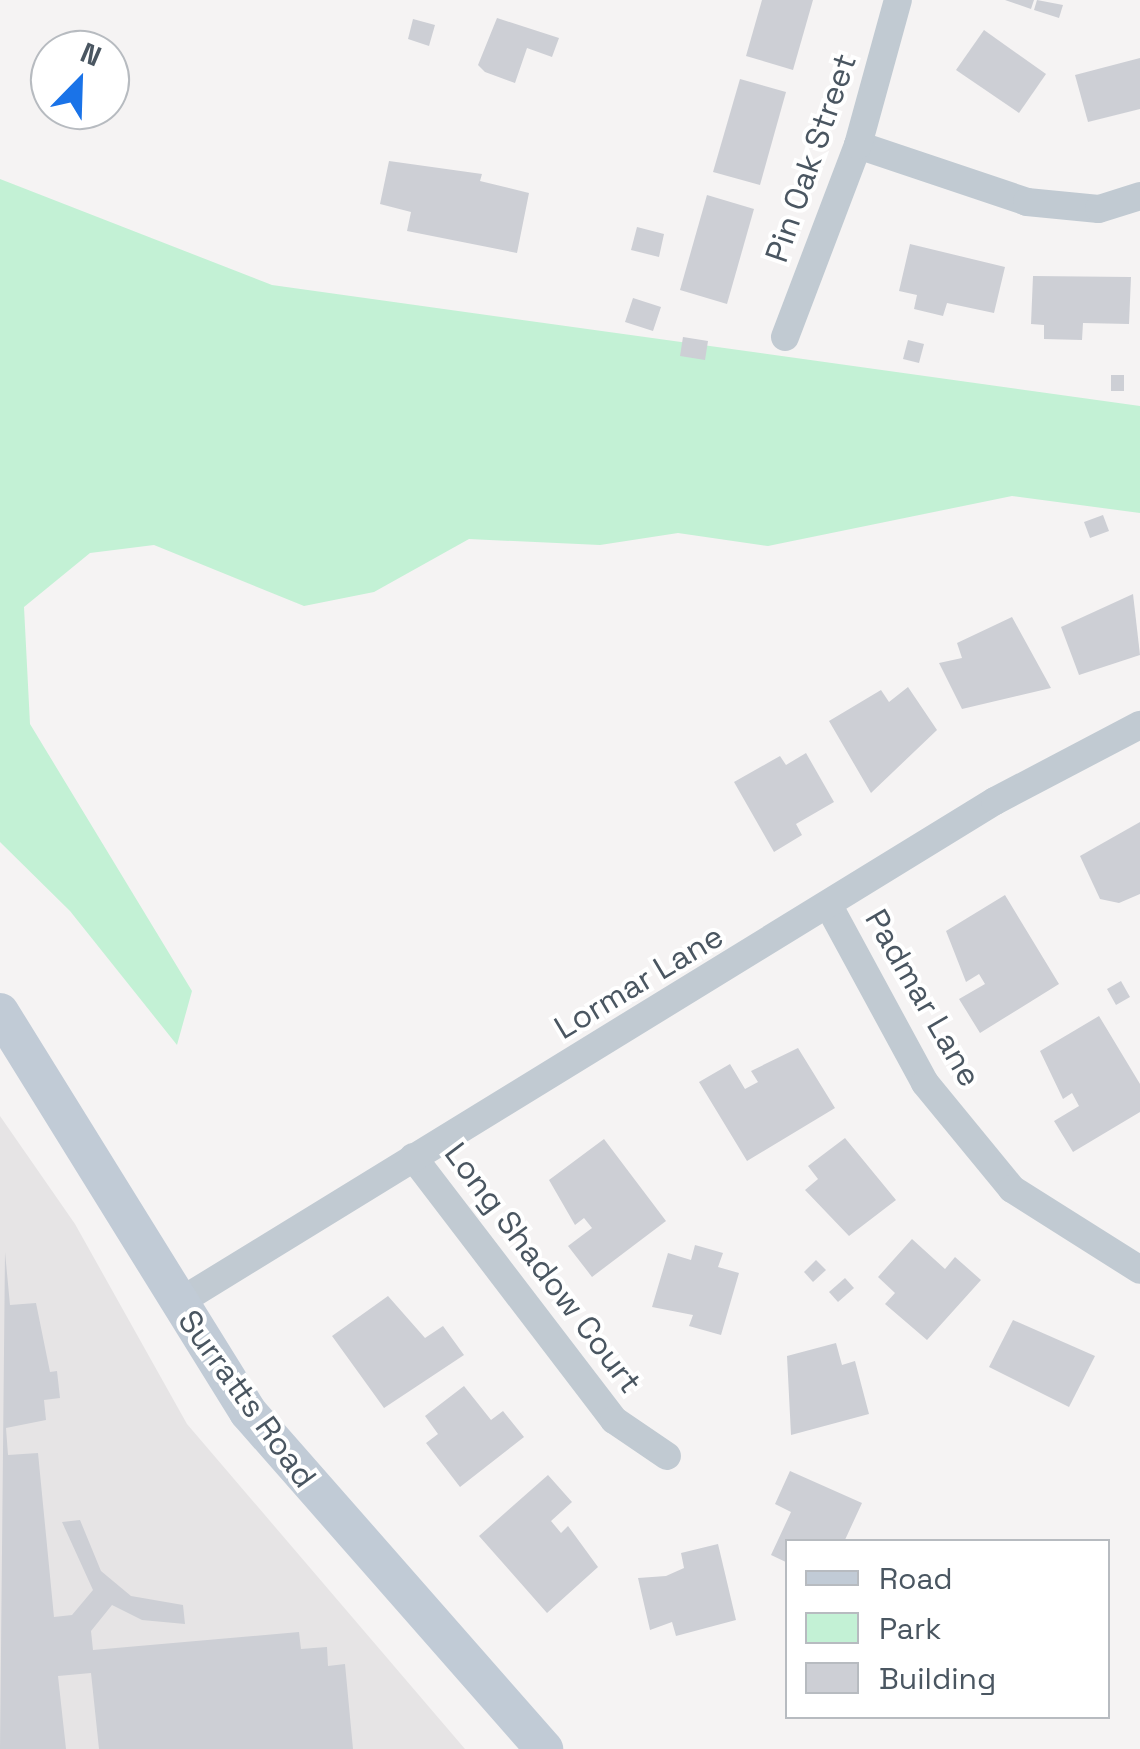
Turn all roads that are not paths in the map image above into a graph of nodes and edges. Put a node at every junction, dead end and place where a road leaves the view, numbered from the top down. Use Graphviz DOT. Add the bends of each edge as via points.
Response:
graph roads {
  1 [pos="898,0"];
  2 [pos="858,145"];
  3 [pos="1140,196"];
  4 [pos="786,338"];
  5 [pos="1140,725"];
  6 [pos="830,908"];
  7 [pos="0,1012"];
  8 [pos="413,1157"];
  9 [pos="1140,1270"];
  10 [pos="176,1304"];
  11 [pos="667,1456"];
  12 [pos="544,1749"];
  1 -- 2 [label="street, Pin Oak Street"];
  2 -- 3 [label="street" via="1027,202 1099,209"];
  2 -- 4 [label="street, Pin Oak Street"];
  5 -- 6 [label="street, Lormar Lane" via="995,801"];
  6 -- 8 [label="street, Lormar Lane"];
  6 -- 9 [label="street, Padmar Lane" via="925,1083 1012,1189"];
  7 -- 10 [label="main road, Surratts Road"];
  8 -- 10 [label="street, Lormar Lane"];
  8 -- 11 [label="street, Long Shadow Court" via="614,1420"];
  10 -- 12 [label="main road, Surratts Road" via="260,1426"];
}
